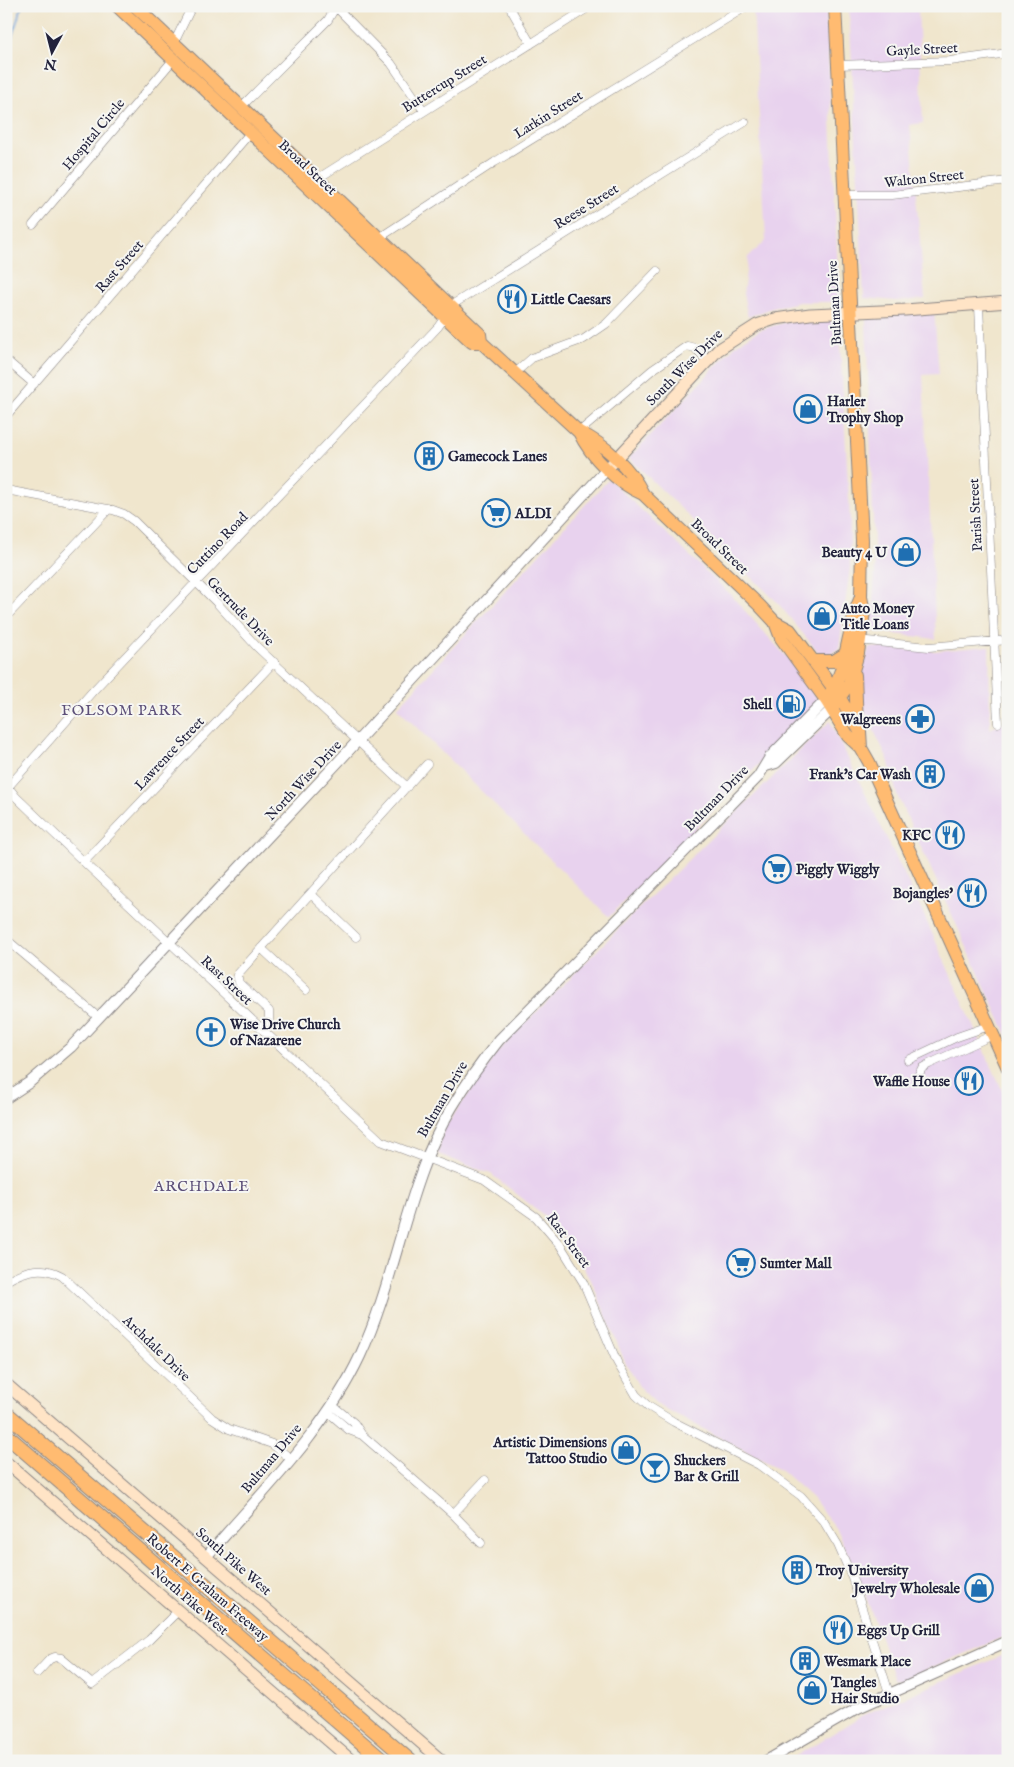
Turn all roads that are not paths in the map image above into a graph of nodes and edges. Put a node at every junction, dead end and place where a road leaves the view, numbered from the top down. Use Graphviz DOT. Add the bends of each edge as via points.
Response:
graph roads {
  1 [pos="118,6"];
  2 [pos="135,6"];
  3 [pos="192,6"];
  4 [pos="509,6"];
  5 [pos="835,6"];
  6 [pos="336,7"];
  7 [pos="744,8"];
  8 [pos="586,9"];
  9 [pos="174,43"];
  10 [pos="531,44"];
  11 [pos="1008,53"];
  12 [pos="173,60"];
  13 [pos="838,65"];
  14 [pos="241,107"];
  15 [pos="424,111"];
  16 [pos="744,122"];
  17 [pos="250,133"];
  18 [pos="316,179"];
  19 [pos="1008,181"];
  20 [pos="844,195"];
  21 [pos="33,225"];
  22 [pos="374,242"];
  23 [pos="657,271"];
  24 [pos="1008,302"];
  25 [pos="979,306"];
  26 [pos="448,312"];
  27 [pos="850,312"];
  28 [pos="6,360"];
  29 [pos="708,361"];
  30 [pos="515,373"];
  31 [pos="34,384"];
  32 [pos="6,416"];
  33 [pos="579,432"];
  34 [pos="612,464"];
  35 [pos="6,490"];
  36 [pos="109,509"];
  37 [pos="197,582"];
  38 [pos="6,618"];
  39 [pos="775,622"];
  40 [pos="856,639"];
  41 [pos="1008,640"];
  42 [pos="994,642"];
  43 [pos="848,652"];
  44 [pos="815,661"];
  45 [pos="274,662"];
  46 [pos="855,668"];
  47 [pos="833,699"];
  48 [pos="998,723"];
  49 [pos="858,728"];
  50 [pos="358,741"];
  51 [pos="862,748"];
  52 [pos="427,764"];
  53 [pos="7,785"];
  54 [pos="407,787"];
  55 [pos="84,862"];
  56 [pos="311,894"];
  57 [pos="356,937"];
  58 [pos="6,939"];
  59 [pos="169,942"];
  60 [pos="261,948"];
  61 [pos="306,990"];
  62 [pos="98,1017"];
  63 [pos="261,1029"];
  64 [pos="991,1031"];
  65 [pos="908,1060"];
  66 [pos="1008,1068"];
  67 [pos="917,1078"];
  68 [pos="6,1098"];
  69 [pos="426,1159"];
  70 [pos="6,1281"];
  71 [pos="6,1384"];
  72 [pos="330,1408"];
  73 [pos="6,1413"];
  74 [pos="6,1435"];
  75 [pos="291,1459"];
  76 [pos="6,1462"];
  77 [pos="485,1480"];
  78 [pos="453,1514"];
  79 [pos="481,1543"];
  80 [pos="206,1556"];
  81 [pos="179,1610"];
  82 [pos="1008,1641"];
  83 [pos="37,1674"];
  84 [pos="889,1693"];
  85 [pos="352,1761"];
  86 [pos="383,1761"];
  87 [pos="410,1761"];
  88 [pos="442,1761"];
  89 [pos="766,1761"];
  1 -- 12 [label="main road, Broad Street"];
  2 -- 9 [label="main road, Broad Street"];
  3 -- 9 [label="street"];
  4 -- 10 [label="street"];
  5 -- 13 [label="main road, Bultman Drive"];
  6 -- 14 [label="street" via="328,20"];
  6 -- 15 [label="street" via="391,63"];
  7 -- 22 [label="street, Larkin Street"];
  8 -- 10 [label="street, Buttercup Street"];
  9 -- 14 [label="main road, Broad Street"];
  10 -- 15 [label="street, Buttercup Street"];
  11 -- 13 [label="street, Gayle Street" via="950,61"];
  12 -- 17 [label="main road, Broad Street"];
  12 -- 21 [label="street, Hospital Circle"];
  13 -- 20 [label="main road, Bultman Drive"];
  14 -- 18 [label="main road, Broad Street"];
  15 -- 18 [label="street, Buttercup Street"];
  16 -- 26 [label="street, Reese Street" via="457,302"];
  17 -- 22 [label="main road, Broad Street"];
  17 -- 31 [label="street, Rast Street"];
  18 -- 22 [label="main road, Broad Street"];
  19 -- 20 [label="street, Walton Street" via="892,195"];
  20 -- 27 [label="main road, Bultman Drive"];
  22 -- 26 [label="main road, Broad Street"];
  23 -- 30 [label="street" via="606,324 584,338 532,358"];
  24 -- 25 [label="main road, South Wise Drive"];
  25 -- 27 [label="main road, South Wise Drive"];
  25 -- 42 [label="street, Parish Street"];
  26 -- 30 [label="main road, Broad Street" via="472,342 481,342"];
  26 -- 37 [label="street, Cuttino Road"];
  27 -- 29 [label="main road, South Wise Drive" via="766,322 732,339"];
  27 -- 40 [label="main road, Bultman Drive" via="862,540 861,597 854,611"];
  28 -- 31 [label="street"];
  29 -- 33 [label="street" via="695,348 687,346 652,370"];
  29 -- 34 [label="main road, South Wise Drive"];
  30 -- 33 [label="main road, Broad Street"];
  31 -- 32 [label="street, Rast Street"];
  33 -- 34 [label="main road, Broad Street" via="587,448"];
  34 -- 39 [label="main road, Broad Street" via="636,479 643,494 750,594"];
  34 -- 50 [label="street, North Wise Drive"];
  35 -- 36 [label="street, Gertrude Drive"];
  36 -- 37 [label="street, Gertrude Drive" via="134,521"];
  36 -- 38 [label="street"];
  37 -- 45 [label="street, Gertrude Drive"];
  37 -- 53 [label="street, Cuttino Road"];
  39 -- 44 [label="main road, Broad Street" via="790,630"];
  39 -- 47 [label="main road, Broad Street" via="781,638"];
  40 -- 42 [label="street" via="929,647"];
  40 -- 43 [label="main road, Bultman Drive"];
  40 -- 46 [label="main road, Bultman Drive"];
  41 -- 42 [label="street"];
  42 -- 48 [label="street, Parish Street"];
  43 -- 44 [label="main road" via="834,661"];
  43 -- 47 [label="main road, Bultman Drive"];
  44 -- 47 [label="main road, Broad Street"];
  45 -- 50 [label="street, Gertrude Drive"];
  45 -- 55 [label="street, Lawrence Street"];
  46 -- 47 [label="main road, Bultman Drive"];
  46 -- 49 [label="main road"];
  47 -- 49 [label="main road, Broad Street"];
  47 -- 51 [label="main road, Broad Street" via="848,736"];
  47 -- 69 [label="street, Bultman Drive" via="776,763 766,766 499,1040 465,1085"];
  49 -- 51 [label="main road, Broad Street"];
  50 -- 54 [label="street, Gertrude Drive"];
  50 -- 59 [label="street, North Wise Drive"];
  51 -- 64 [label="main road, Broad Street"];
  52 -- 54 [label="street"];
  53 -- 55 [label="street, Rast Street"];
  54 -- 56 [label="street"];
  55 -- 59 [label="street, Rast Street"];
  56 -- 57 [label="street"];
  56 -- 60 [label="street"];
  58 -- 62 [label="street"];
  59 -- 62 [label="street, North Wise Drive"];
  59 -- 63 [label="street, Rast Street"];
  60 -- 61 [label="street"];
  60 -- 63 [label="street" via="237,979 269,1011 269,1020"];
  62 -- 68 [label="street, North Wise Drive" via="71,1047"];
  63 -- 69 [label="street, Rast Street" via="381,1142"];
  64 -- 65 [label="street" via="957,1037"];
  64 -- 66 [label="main road, Broad Street"];
  64 -- 67 [label="street" via="922,1068"];
  69 -- 72 [label="street, Bultman Drive" via="380,1310 360,1358"];
  69 -- 84 [label="street, Rast Street" via="490,1183 546,1227 583,1282 625,1376 647,1405 759,1464 813,1509 838,1545 852,1577"];
  70 -- 75 [label="street, Archdale Drive" via="33,1269 62,1276 212,1418 229,1429 272,1444"];
  71 -- 80 [label="main road, South Pike West"];
  72 -- 75 [label="street, Bultman Drive"];
  72 -- 78 [label="street" via="354,1423 362,1435"];
  73 -- 87 [label="highway, Robert E Graham Freeway"];
  74 -- 86 [label="highway, Robert E Graham Freeway"];
  75 -- 80 [label="street, Bultman Drive"];
  76 -- 81 [label="main road, North Pike West"];
  77 -- 78 [label="street"];
  78 -- 79 [label="street"];
  80 -- 88 [label="main road, South Pike West"];
  81 -- 83 [label="street" via="150,1640 92,1684 61,1658 55,1657"];
  81 -- 85 [label="main road, North Pike West"];
  82 -- 84 [label="street"];
  84 -- 89 [label="street"];
}
